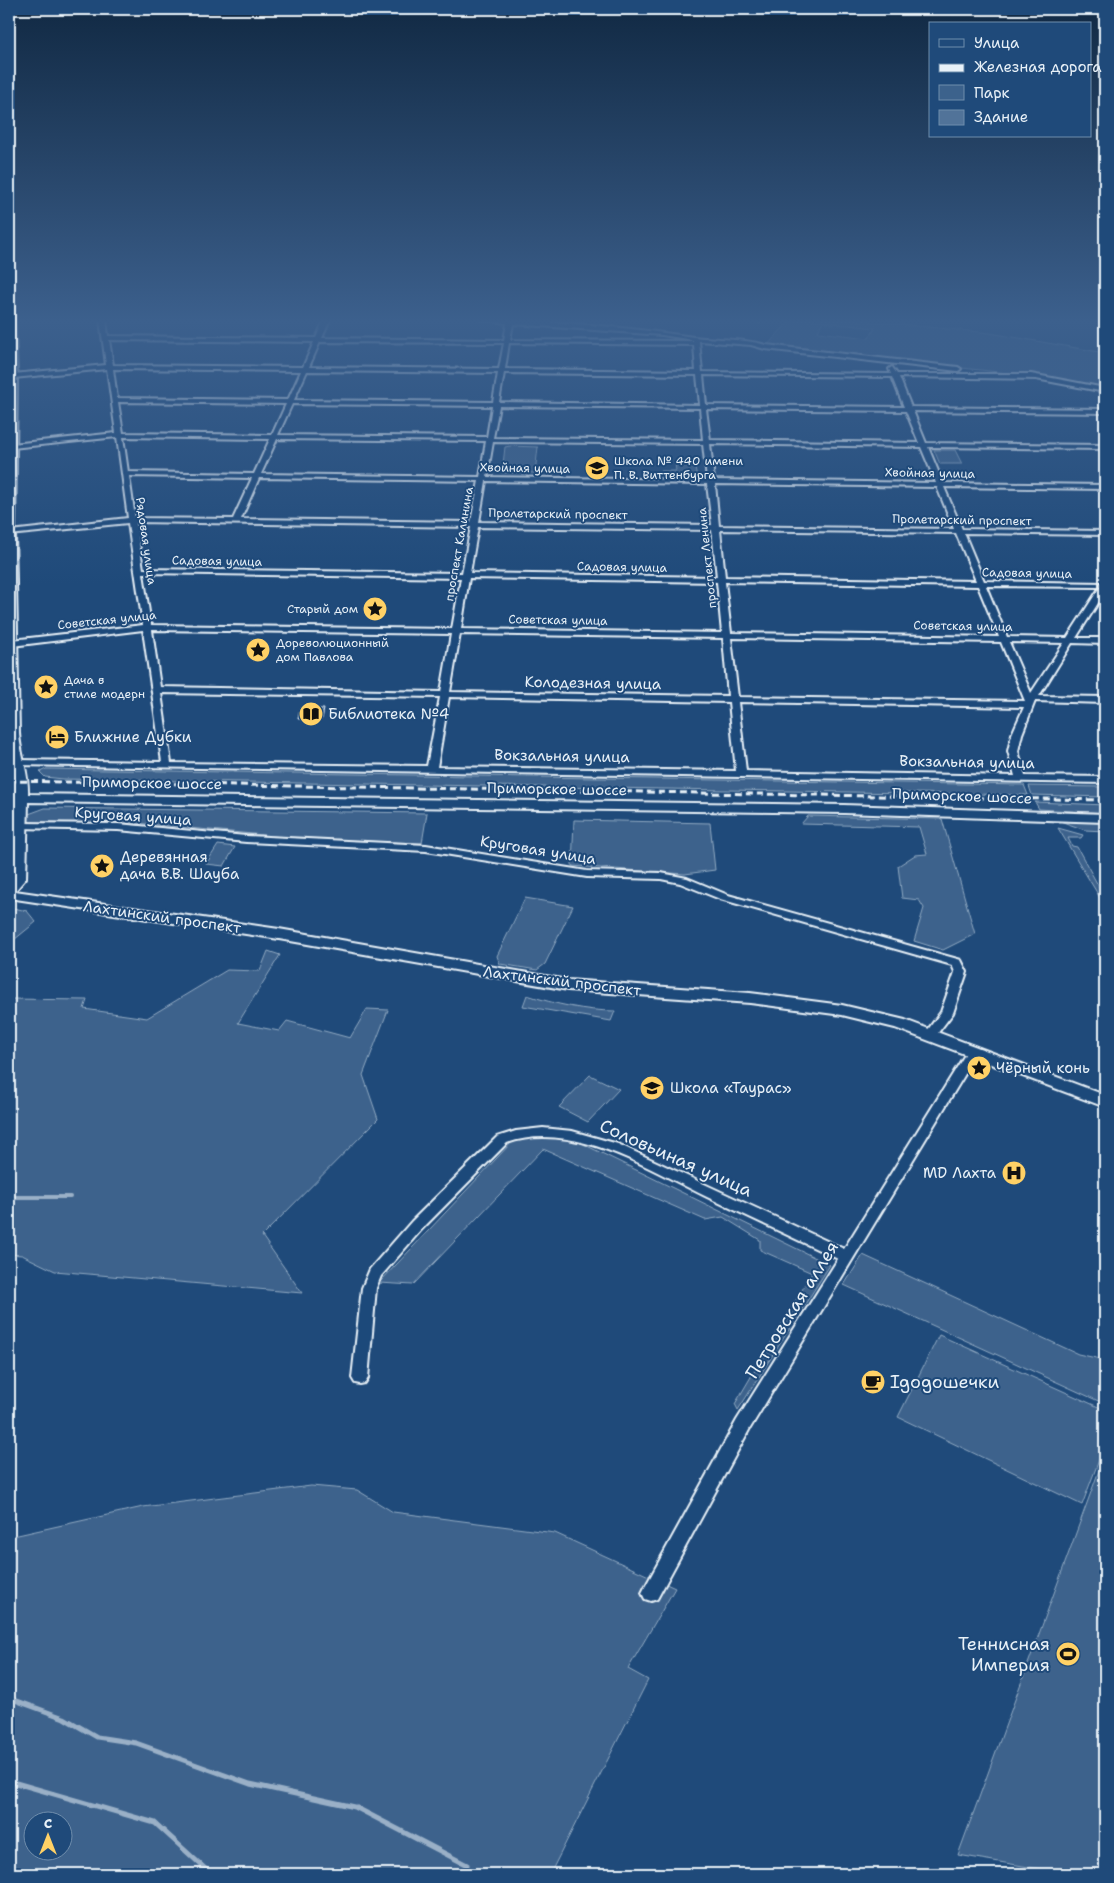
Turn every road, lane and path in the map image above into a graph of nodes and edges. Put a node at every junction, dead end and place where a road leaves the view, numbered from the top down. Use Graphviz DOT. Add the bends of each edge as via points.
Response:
graph roads {
  1 [pos="115,408"];
  2 [pos="287,408"];
  3 [pos="495,408"];
  4 [pos="703,408"];
  5 [pos="895,408"];
  6 [pos="908,408"];
  7 [pos="1105,411"];
  8 [pos="11,418"];
  9 [pos="119,435"];
  10 [pos="274,437"];
  11 [pos="490,439"];
  12 [pos="707,442"];
  13 [pos="923,445"];
  14 [pos="12,446"];
  15 [pos="1105,447"];
  16 [pos="125,474"];
  17 [pos="257,476"];
  18 [pos="483,479"];
  19 [pos="711,482"];
  20 [pos="940,484"];
  21 [pos="1105,486"];
  22 [pos="132,520"];
  23 [pos="236,521"];
  24 [pos="475,524"];
  25 [pos="716,528"];
  26 [pos="959,531"];
  27 [pos="10,533"];
  28 [pos="1105,533"];
  29 [pos="139,571"];
  30 [pos="466,576"];
  31 [pos="721,580"];
  32 [pos="980,584"];
  33 [pos="1105,586"];
  34 [pos="148,627"];
  35 [pos="456,632"];
  36 [pos="727,635"];
  37 [pos="1004,639"];
  38 [pos="1070,640"];
  39 [pos="1105,641"];
  40 [pos="12,643"];
  41 [pos="157,690"];
  42 [pos="445,695"];
  43 [pos="733,699"];
  44 [pos="1105,700"];
  45 [pos="1030,701"];
  46 [pos="18,763"];
  47 [pos="167,765"];
  48 [pos="432,768"];
  49 [pos="741,774"];
  50 [pos="1021,778"];
  51 [pos="1105,780"];
  52 [pos="15,798"];
  53 [pos="1105,818"];
  54 [pos="21,826"];
  55 [pos="9,889"];
  56 [pos="9,894"];
  57 [pos="930,1035"];
  58 [pos="973,1051"];
  59 [pos="1105,1101"];
  60 [pos="847,1258"];
  61 [pos="360,1378"];
  62 [pos="651,1593"];
  1 -- 9 [label="street, Рядовая улица"];
  2 -- 10 [label="street"];
  3 -- 11 [label="street, проспект Калинина"];
  4 -- 12 [label="street, проспект Ленина"];
  5 -- 6 [label="street"];
  6 -- 7 [label="street"];
  6 -- 13 [label="street"];
  8 -- 14 [label="main road"];
  9 -- 10 [label="street"];
  9 -- 14 [label="street"];
  9 -- 16 [label="street, Рядовая улица"];
  10 -- 11 [label="street"];
  10 -- 17 [label="street"];
  11 -- 12 [label="street"];
  11 -- 18 [label="street, проспект Калинина"];
  12 -- 13 [label="street"];
  12 -- 19 [label="street, проспект Ленина"];
  13 -- 15 [label="street"];
  13 -- 20 [label="street"];
  14 -- 27 [label="main road"];
  16 -- 17 [label="street, Хвойная улица"];
  16 -- 22 [label="street, Рядовая улица"];
  17 -- 18 [label="street, Хвойная улица"];
  17 -- 23 [label="street"];
  18 -- 19 [label="street, Хвойная улица"];
  18 -- 24 [label="street, проспект Калинина"];
  19 -- 20 [label="street, Хвойная улица"];
  19 -- 25 [label="street, проспект Ленина"];
  20 -- 21 [label="street, Хвойная улица"];
  20 -- 26 [label="street"];
  22 -- 23 [label="street, Пролетарский проспект"];
  22 -- 27 [label="street, Пролетарский проспект"];
  22 -- 29 [label="street, Рядовая улица"];
  23 -- 24 [label="street, Пролетарский проспект"];
  24 -- 25 [label="street, Пролетарский проспект"];
  24 -- 30 [label="street, проспект Калинина"];
  25 -- 26 [label="street, Пролетарский проспект"];
  25 -- 31 [label="street, проспект Ленина"];
  26 -- 28 [label="street, Пролетарский проспект"];
  26 -- 32 [label="street"];
  27 -- 40 [label="main road"];
  29 -- 30 [label="street, Садовая улица"];
  29 -- 34 [label="street, Рядовая улица"];
  30 -- 31 [label="street, Садовая улица"];
  30 -- 35 [label="street, проспект Калинина"];
  31 -- 32 [label="street, Садовая улица"];
  31 -- 36 [label="street, проспект Ленина"];
  32 -- 33 [label="street, Садовая улица"];
  32 -- 37 [label="street"];
  33 -- 38 [label="street"];
  34 -- 35 [label="street, Советская улица"];
  34 -- 40 [label="street, Советская улица"];
  34 -- 41 [label="street, Рядовая улица"];
  35 -- 36 [label="street, Советская улица"];
  35 -- 42 [label="street, проспект Калинина"];
  36 -- 37 [label="street, Советская улица"];
  36 -- 43 [label="street, проспект Ленина"];
  37 -- 38 [label="street, Советская улица"];
  37 -- 45 [label="street"];
  38 -- 39 [label="street, Советская улица"];
  38 -- 45 [label="street"];
  40 -- 46 [label="main road" via="14,752"];
  41 -- 42 [label="street, Колодезная улица"];
  41 -- 47 [label="street, Рядовая улица"];
  42 -- 43 [label="street, Колодезная улица"];
  42 -- 48 [label="street, проспект Калинина"];
  43 -- 45 [label="street, Колодезная улица"];
  43 -- 49 [label="street, проспект Ленина"];
  44 -- 45 [label="street, Колодезная улица"];
  45 -- 50 [label="street" via="1013,751"];
  46 -- 47 [label="street, Вокзальная улица"];
  46 -- 52 [label="main road" via="22,777"];
  47 -- 48 [label="street, Вокзальная улица"];
  48 -- 49 [label="street, Вокзальная улица"];
  49 -- 50 [label="street, Вокзальная улица"];
  50 -- 51 [label="street, Вокзальная улица"];
  52 -- 53 [label="main road, Приморское шоссе" via="844,809"];
  52 -- 54 [label="main road"];
  54 -- 55 [label="main road" via="19,878"];
  54 -- 57 [label="street, Круговая улица" via="118,827 289,842 426,848 587,874 661,876 683,880 724,896 957,963 961,972 947,1013"];
  56 -- 57 [label="main road, Лахтинский проспект" via="279,934 568,984 803,1003 877,1018"];
  57 -- 58 [label="main road, Лахтинский проспект"];
  58 -- 59 [label="main road, Лахтинский проспект"];
  58 -- 60 [label="street, Петровская аллея"];
  60 -- 61 [label="street, Соловьиная улица" via="613,1147 539,1131 516,1134 502,1140 374,1273 369,1288"];
  60 -- 62 [label="street, Петровская аллея" via="743,1425"];
}
